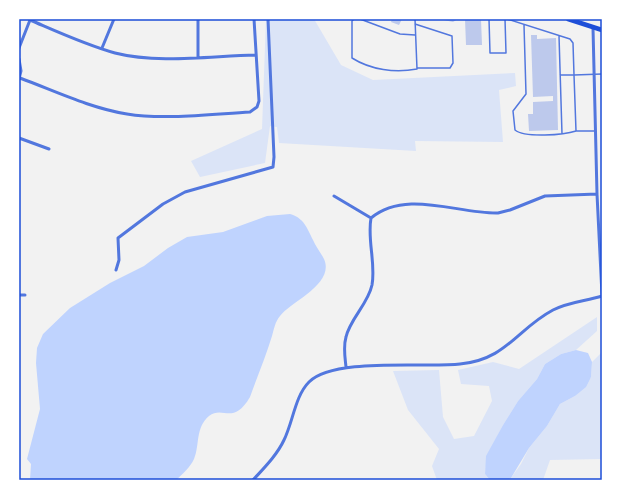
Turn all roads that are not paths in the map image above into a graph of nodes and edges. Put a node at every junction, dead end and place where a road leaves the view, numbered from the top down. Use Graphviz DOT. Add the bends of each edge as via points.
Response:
graph roads {
  1 [pos="114,19"];
  2 [pos="198,19"];
  3 [pos="254,19"];
  4 [pos="268,19"];
  5 [pos="354,19"];
  6 [pos="360,19"];
  7 [pos="415,19"];
  8 [pos="489,19"];
  9 [pos="506,19"];
  10 [pos="568,19"];
  11 [pos="30,20"];
  12 [pos="415,24"];
  13 [pos="524,25"];
  14 [pos="593,28"];
  15 [pos="602,30"];
  16 [pos="415,35"];
  17 [pos="559,36"];
  18 [pos="19,48"];
  19 [pos="102,48"];
  20 [pos="255,55"];
  21 [pos="198,57"];
  22 [pos="19,59"];
  23 [pos="417,68"];
  24 [pos="594,74"];
  25 [pos="602,74"];
  26 [pos="560,75"];
  27 [pos="574,75"];
  28 [pos="19,78"];
  29 [pos="576,131"];
  30 [pos="595,131"];
  31 [pos="562,134"];
  32 [pos="19,138"];
  33 [pos="49,149"];
  34 [pos="597,194"];
  35 [pos="334,196"];
  36 [pos="371,218"];
  37 [pos="116,270"];
  38 [pos="19,295"];
  39 [pos="25,295"];
  40 [pos="602,295"];
  41 [pos="346,367"];
  42 [pos="253,480"];
  1 -- 19 [label="street"];
  2 -- 21 [label="street"];
  3 -- 20 [label="street"];
  4 -- 37 [label="street" via="273,167 185,192 163,204 118,238 119,260"];
  5 -- 23 [label="lane" via="352,58 362,64 388,70"];
  6 -- 16 [label="lane" via="400,34"];
  7 -- 12 [label="lane"];
  8 -- 9 [label="lane" via="490,53 506,53"];
  9 -- 13 [label="lane"];
  10 -- 14 [label="main road"];
  11 -- 18 [label="street"];
  11 -- 19 [label="street"];
  12 -- 16 [label="lane"];
  12 -- 23 [label="lane" via="452,36 450,68"];
  13 -- 17 [label="lane"];
  13 -- 31 [label="lane" via="526,94 513,111 514,127 519,133 524,134"];
  14 -- 15 [label="main road"];
  14 -- 24 [label="street"];
  16 -- 23 [label="lane"];
  17 -- 26 [label="lane"];
  17 -- 27 [label="lane" via="570,39 573,43"];
  19 -- 21 [label="street" via="116,53 152,58"];
  20 -- 21 [label="street"];
  20 -- 28 [label="street" via="259,101 257,107 250,112 128,115 99,108"];
  22 -- 28 [label="street"];
  24 -- 25 [label="lane"];
  24 -- 27 [label="lane"];
  24 -- 30 [label="street"];
  26 -- 27 [label="lane"];
  26 -- 31 [label="lane"];
  27 -- 29 [label="lane"];
  29 -- 30 [label="lane"];
  29 -- 31 [label="lane"];
  30 -- 34 [label="street"];
  32 -- 33 [label="street"];
  34 -- 36 [label="street" via="545,196 498,213 404,205 389,208"];
  34 -- 40 [label="street"];
  35 -- 36 [label="street"];
  36 -- 41 [label="street" via="369,235 372,283 370,293 346,335"];
  38 -- 39 [label="street"];
  40 -- 41 [label="street" via="553,310 497,354 482,360 461,364"];
  41 -- 42 [label="street" via="327,371 309,381 284,441"];
}
